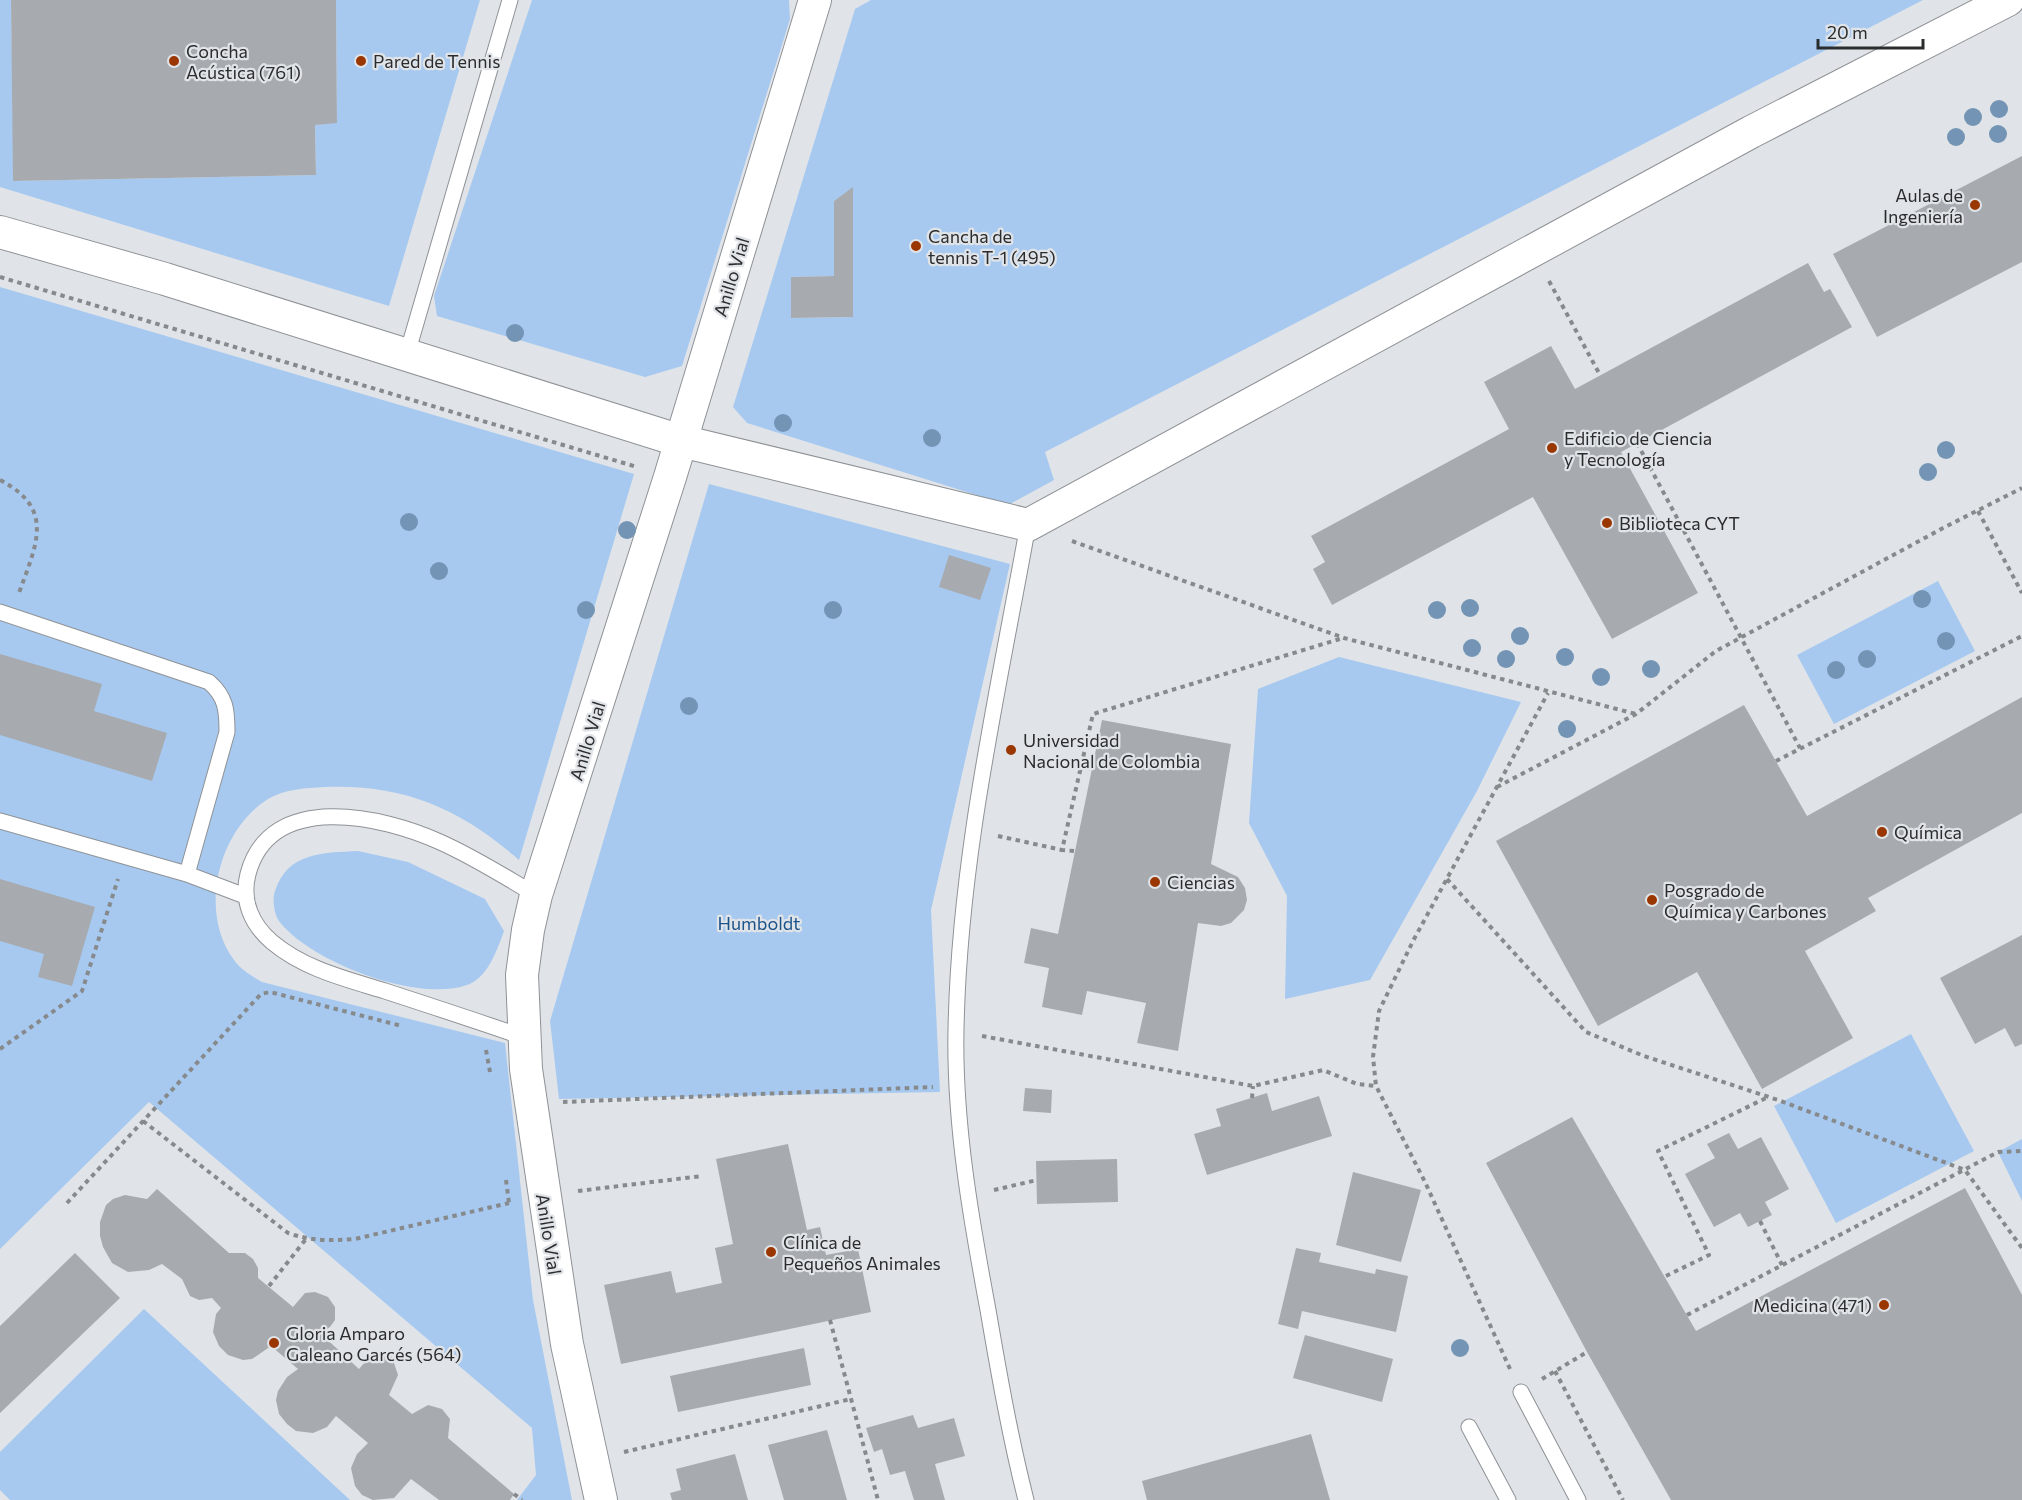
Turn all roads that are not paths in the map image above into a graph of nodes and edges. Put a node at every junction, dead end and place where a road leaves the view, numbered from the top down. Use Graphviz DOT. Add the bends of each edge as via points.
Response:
graph roads {
  1 [pos="510,0"];
  2 [pos="815,0"];
  3 [pos="2008,0"];
  4 [pos="0,232"];
  5 [pos="406,354"];
  6 [pos="681,441"];
  7 [pos="1028,525"];
  8 [pos="6,614"];
  9 [pos="0,821"];
  10 [pos="187,874"];
  11 [pos="536,895"];
  12 [pos="245,896"];
  13 [pos="523,1037"];
  14 [pos="1521,1392"];
  15 [pos="1468,1427"];
  16 [pos="601,1500"];
  17 [pos="1026,1500"];
  18 [pos="1508,1500"];
  19 [pos="1578,1500"];
  1 -- 5 [label="lane"];
  2 -- 6 [label="street, Anillo Vial"];
  3 -- 7 [label="street" via="1751,132"];
  4 -- 5 [label="street"];
  5 -- 6 [label="street"];
  6 -- 7 [label="street"];
  6 -- 11 [label="street, Anillo Vial"];
  7 -- 17 [label="lane" via="974,831 956,1031 969,1196 1012,1448"];
  8 -- 10 [label="lane" via="209,682 222,694 227,732"];
  9 -- 10 [label="lane"];
  10 -- 12 [label="lane"];
  11 -- 12 [label="lane" via="471,858 412,831 354,818 327,817 299,820 279,829 263,843 252,859"];
  11 -- 13 [label="street, Anillo Vial" via="522,975"];
  12 -- 13 [label="lane" via="259,930 295,958"];
  13 -- 16 [label="street, Anillo Vial" via="567,1344"];
  14 -- 19 [label="lane"];
  15 -- 18 [label="lane"];
}
